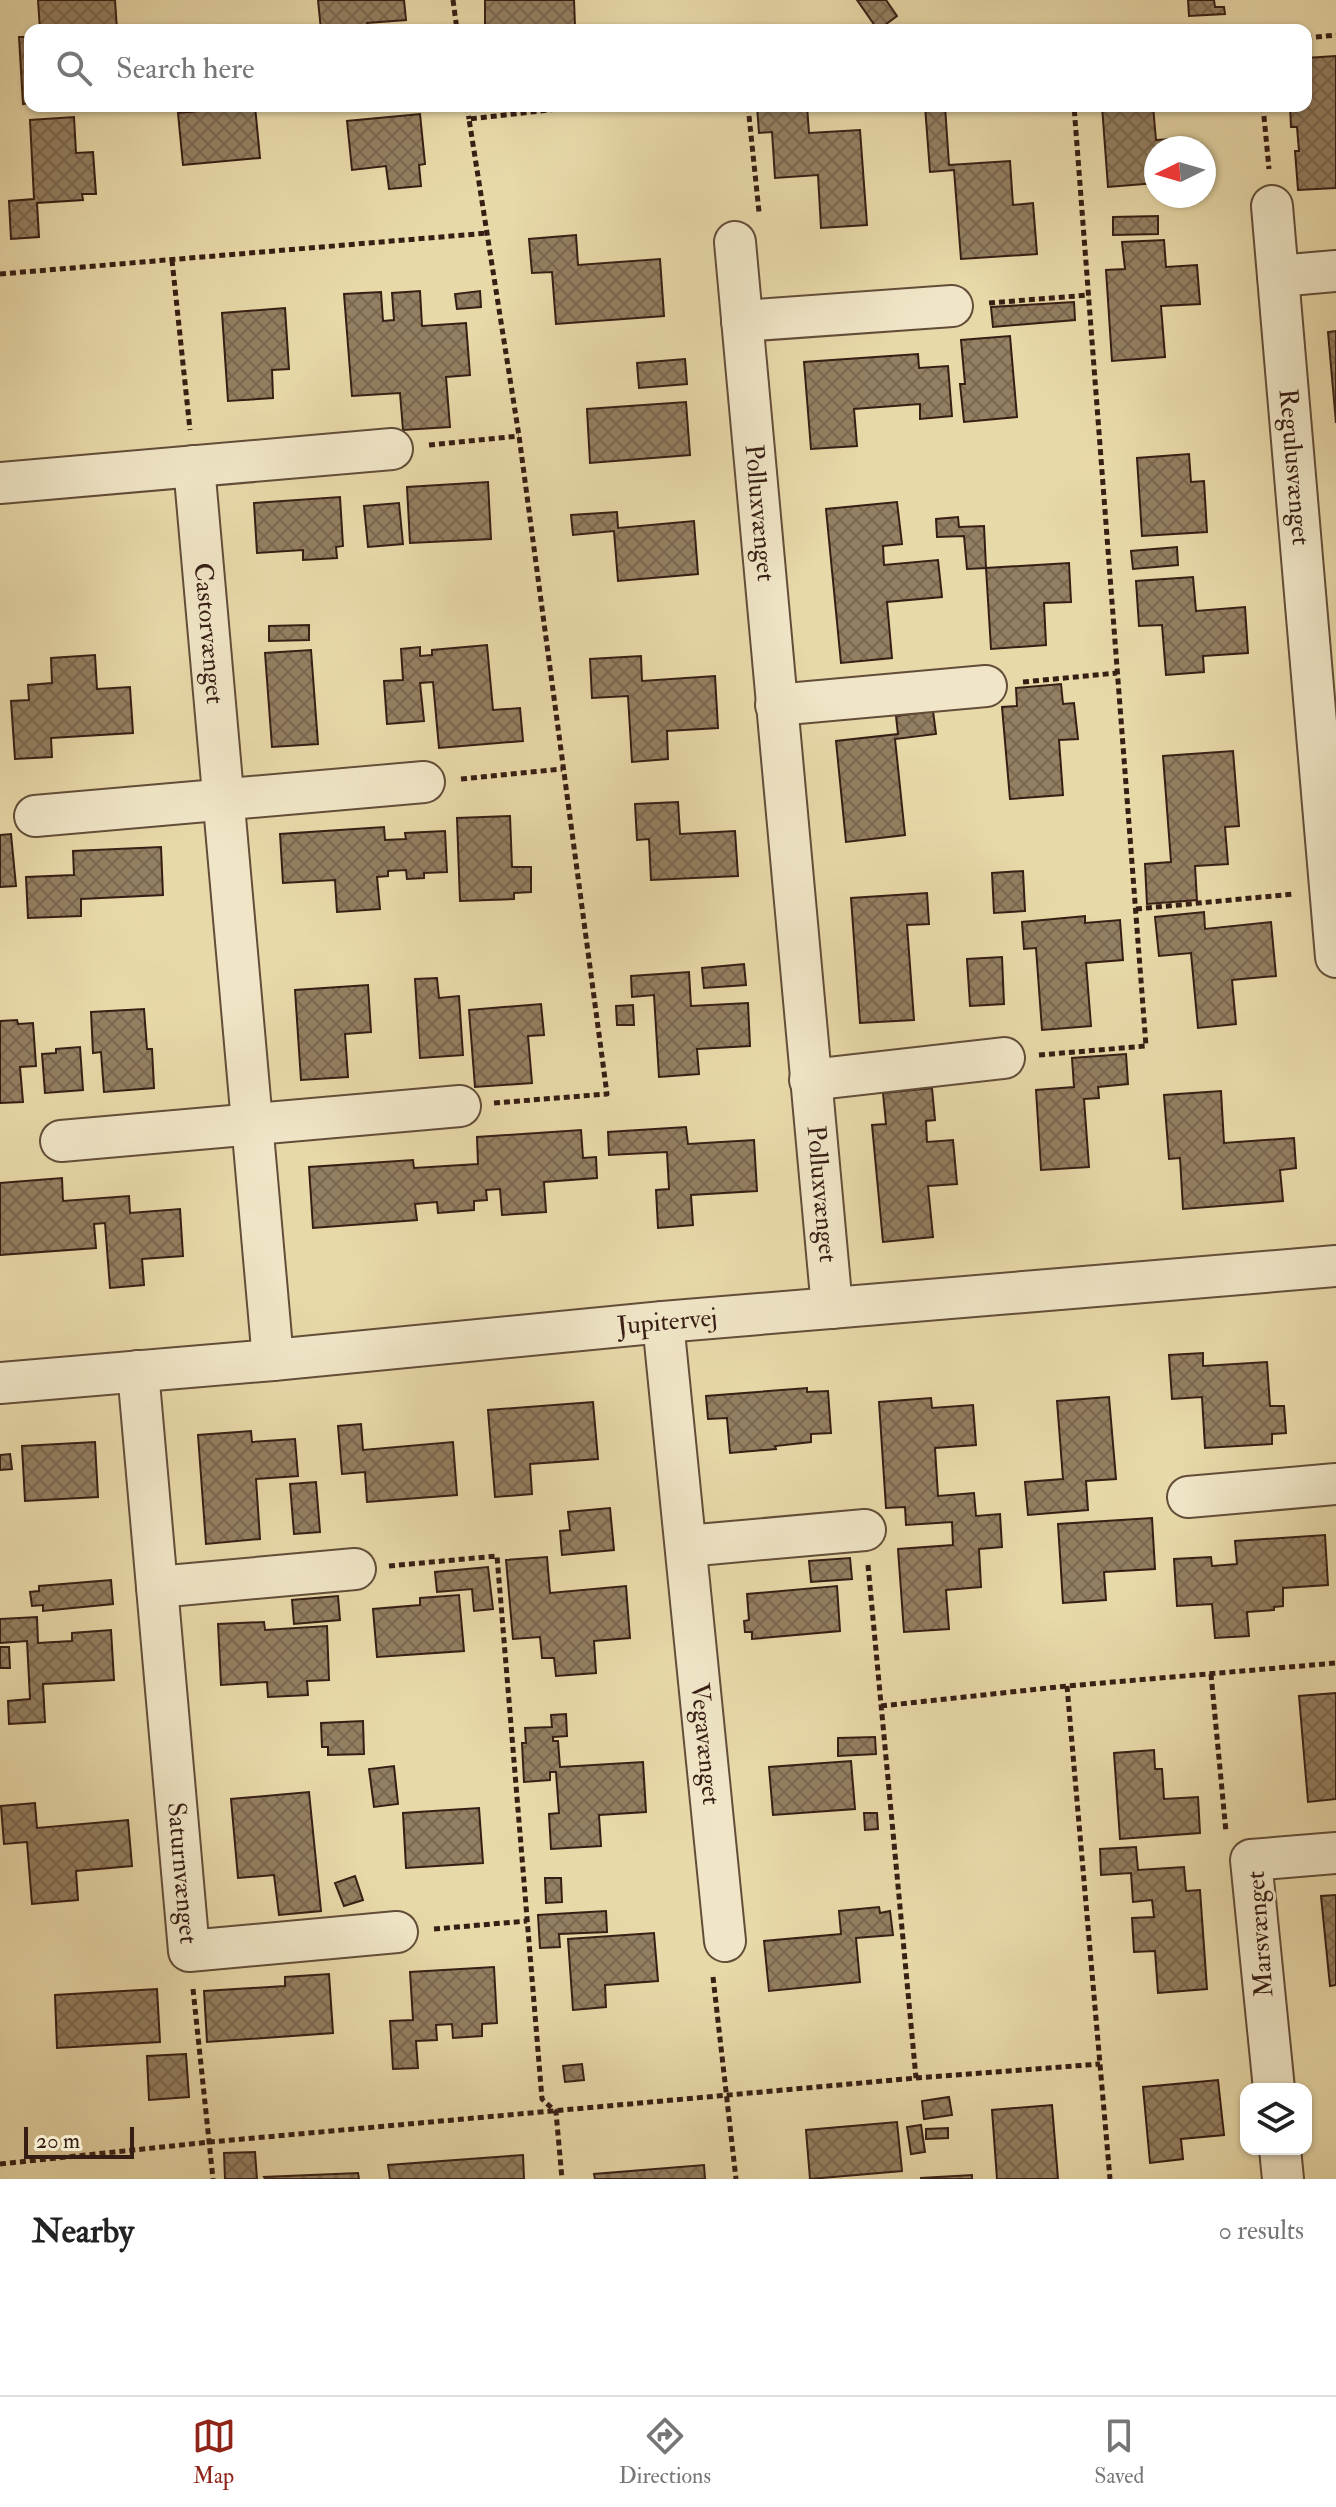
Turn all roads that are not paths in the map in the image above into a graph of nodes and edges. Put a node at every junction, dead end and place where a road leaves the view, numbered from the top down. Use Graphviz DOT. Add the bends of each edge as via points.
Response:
graph roads {
  1 [pos="1272,206"];
  2 [pos="735,242"];
  3 [pos="1336,271"];
  4 [pos="1278,276"];
  5 [pos="952,306"];
  6 [pos="742,321"];
  7 [pos="392,449"];
  8 [pos="194,466"];
  9 [pos="0,483"];
  10 [pos="1323,656"];
  11 [pos="986,686"];
  12 [pos="776,705"];
  13 [pos="424,782"];
  14 [pos="223,800"];
  15 [pos="35,816"];
  16 [pos="1336,957"];
  17 [pos="1004,1058"];
  18 [pos="810,1080"];
  19 [pos="460,1106"];
  20 [pos="251,1124"];
  21 [pos="61,1141"];
  22 [pos="1336,1266"];
  23 [pos="832,1308"];
  24 [pos="663,1322"];
  25 [pos="273,1360"];
  26 [pos="138,1371"];
  27 [pos="0,1383"];
  28 [pos="1336,1484"];
  29 [pos="1188,1497"];
  30 [pos="865,1530"];
  31 [pos="686,1546"];
  32 [pos="355,1569"];
  33 [pos="157,1587"];
  34 [pos="1336,1853"];
  35 [pos="397,1932"];
  36 [pos="725,1941"];
  37 [pos="1273,2083"];
  38 [pos="1281,2155"];
  39 [pos="1283,2179"];
  1 -- 4 [label="street, Regulusvænget"];
  2 -- 6 [label="street, Polluxvænget"];
  3 -- 4 [label="street"];
  4 -- 10 [label="street, Regulusvænget"];
  5 -- 6 [label="street"];
  6 -- 12 [label="street, Polluxvænget"];
  7 -- 8 [label="street"];
  8 -- 9 [label="street"];
  8 -- 14 [label="street, Castorvænget"];
  10 -- 16 [label="street, Regulusvænget"];
  11 -- 12 [label="street"];
  12 -- 18 [label="street, Polluxvænget"];
  13 -- 14 [label="street"];
  14 -- 15 [label="street"];
  14 -- 20 [label="street, Castorvænget"];
  17 -- 18 [label="street"];
  18 -- 23 [label="street, Polluxvænget"];
  19 -- 20 [label="street"];
  20 -- 21 [label="street"];
  20 -- 25 [label="street, Castorvænget"];
  22 -- 23 [label="street, Jupitervej"];
  23 -- 24 [label="street, Jupitervej"];
  24 -- 25 [label="street, Jupitervej"];
  24 -- 31 [label="street, Vegavænget"];
  25 -- 26 [label="street, Jupitervej"];
  26 -- 27 [label="street, Jupitervej"];
  26 -- 33 [label="street, Saturnvænget"];
  28 -- 29 [label="street"];
  30 -- 31 [label="street"];
  31 -- 36 [label="street, Vegavænget"];
  32 -- 33 [label="street"];
  33 -- 35 [label="street, Saturnvænget" via="189,1951"];
  34 -- 37 [label="street, Marsvænget" via="1251,1860"];
  38 -- 39 [label="street"];
}
